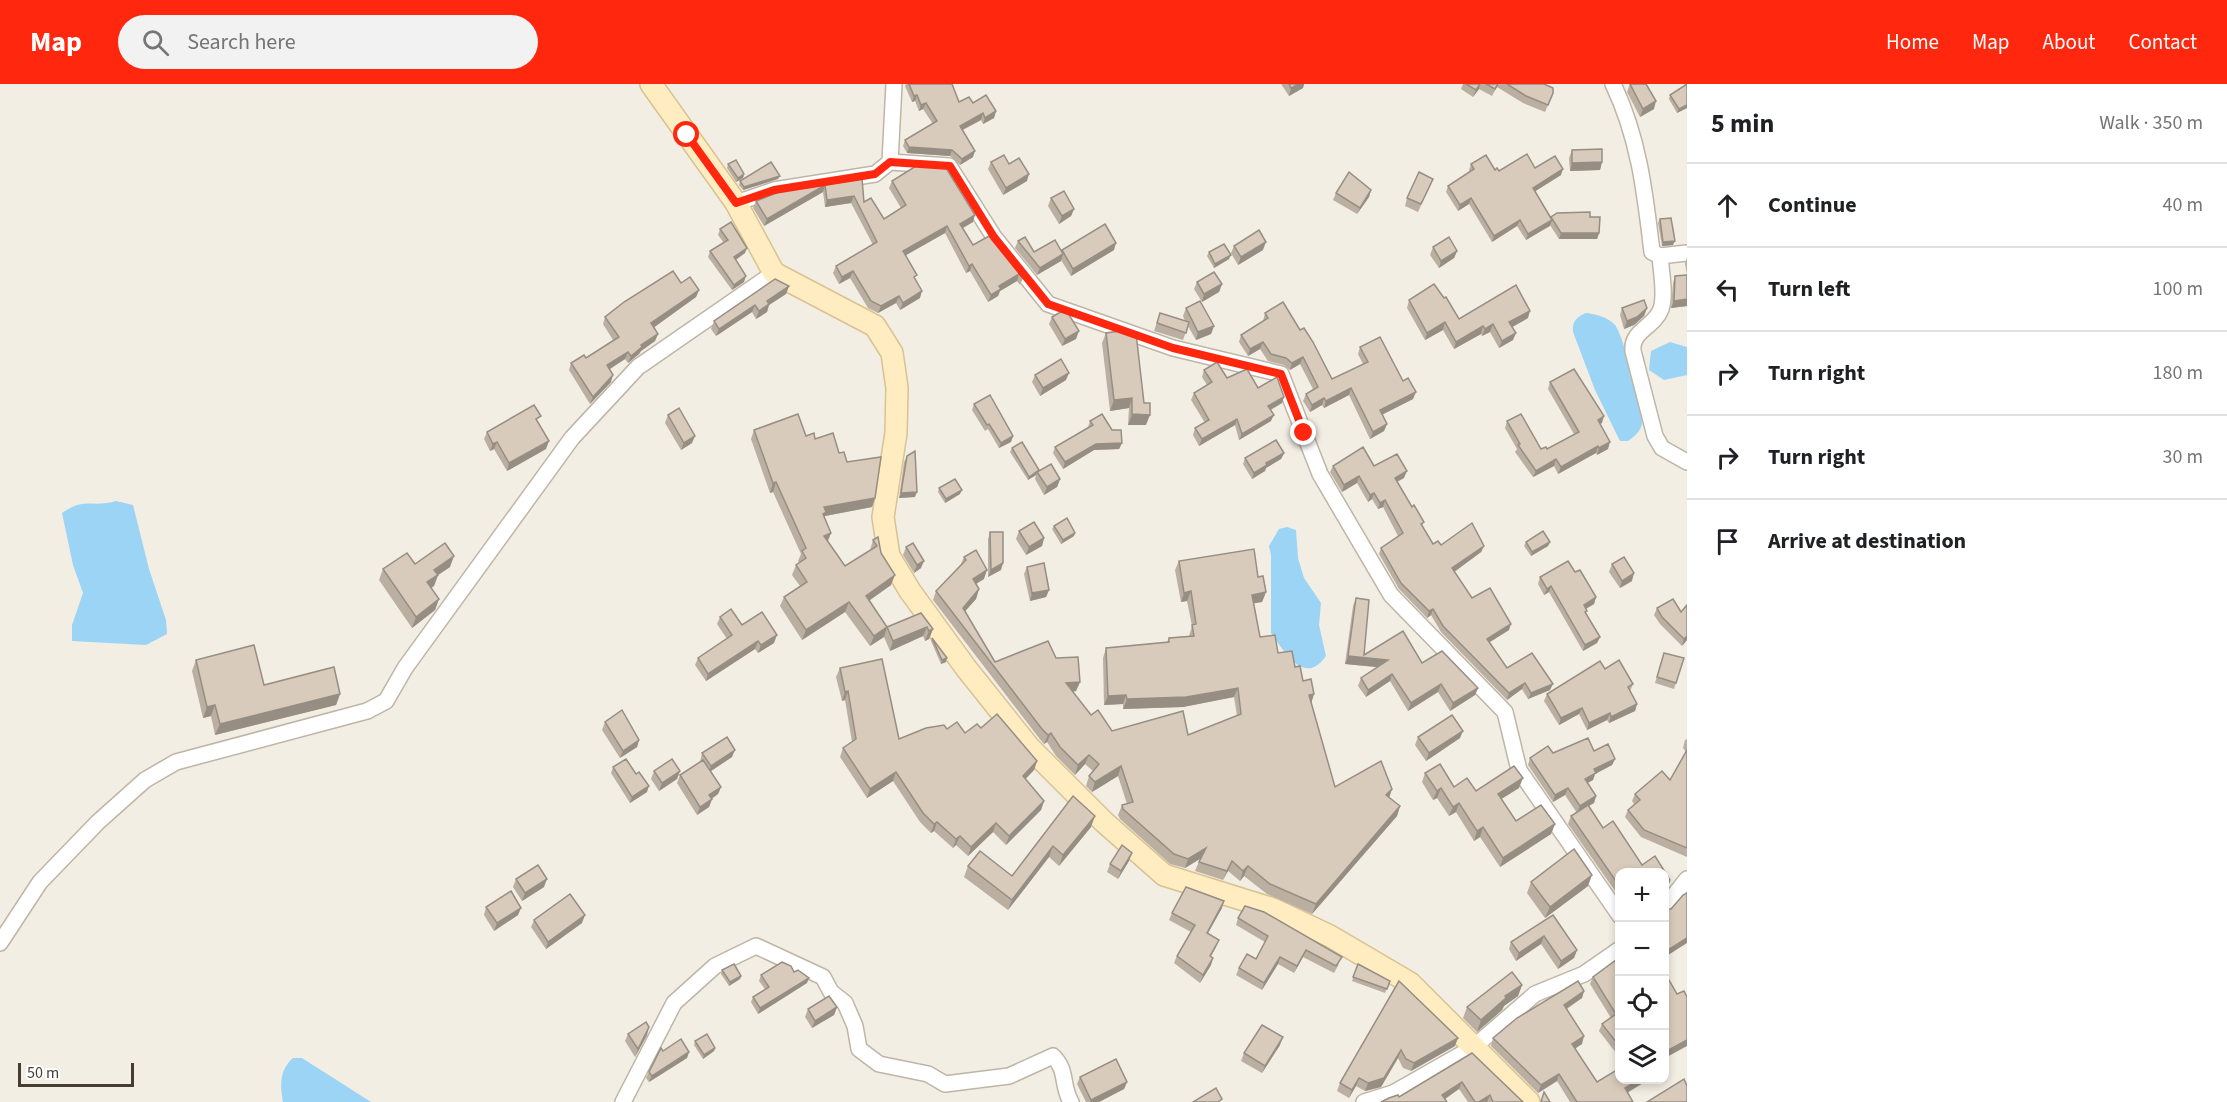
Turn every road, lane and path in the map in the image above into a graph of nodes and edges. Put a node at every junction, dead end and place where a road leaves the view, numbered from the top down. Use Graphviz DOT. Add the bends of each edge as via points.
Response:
graph roads {
  1 [pos="651,84"];
  2 [pos="894,84"];
  3 [pos="1613,84"];
  4 [pos="890,162"];
  5 [pos="736,203"];
  6 [pos="1687,253"];
  7 [pos="1660,256"];
  8 [pos="774,273"];
  9 [pos="1687,462"];
  10 [pos="1686,882"];
  11 [pos="1669,903"];
  12 [pos="1615,909"];
  13 [pos="0,943"];
  14 [pos="1615,952"];
  15 [pos="1474,1047"];
  16 [pos="623,1102"];
  17 [pos="1071,1102"];
  18 [pos="1364,1102"];
  19 [pos="1529,1102"];
  1 -- 5 [label="street"];
  2 -- 4 [label="street"];
  3 -- 7 [label="street" via="1627,112 1642,171 1652,252"];
  4 -- 5 [label="street" via="875,174 774,190"];
  4 -- 12 [label="street" via="950,166 994,237 1048,304 1173,348 1281,374 1320,474 1391,595 1505,712 1519,770"];
  5 -- 8 [label="street"];
  6 -- 7 [label="street"];
  7 -- 9 [label="street" via="1661,308 1653,323 1632,341 1633,351 1656,436 1662,448"];
  8 -- 13 [label="street" via="638,367 572,438 428,636 386,701 367,711 176,762 145,780 40,882"];
  8 -- 15 [label="street" via="875,326 892,353 897,388 896,433 883,517 889,556 966,668 1029,747 1164,875 1273,909 1330,936 1410,983"];
  10 -- 11 [label="street"];
  14 -- 15 [label="street" via="1584,974 1535,994"];
  15 -- 18 [label="street" via="1393,1093"];
  15 -- 19 [label="street"];
  16 -- 17 [label="street" via="674,1003 715,966 756,946 823,977 831,992 845,1003 859,1049 879,1064 928,1074 945,1084 1009,1076 1053,1056 1062,1066"];
}
